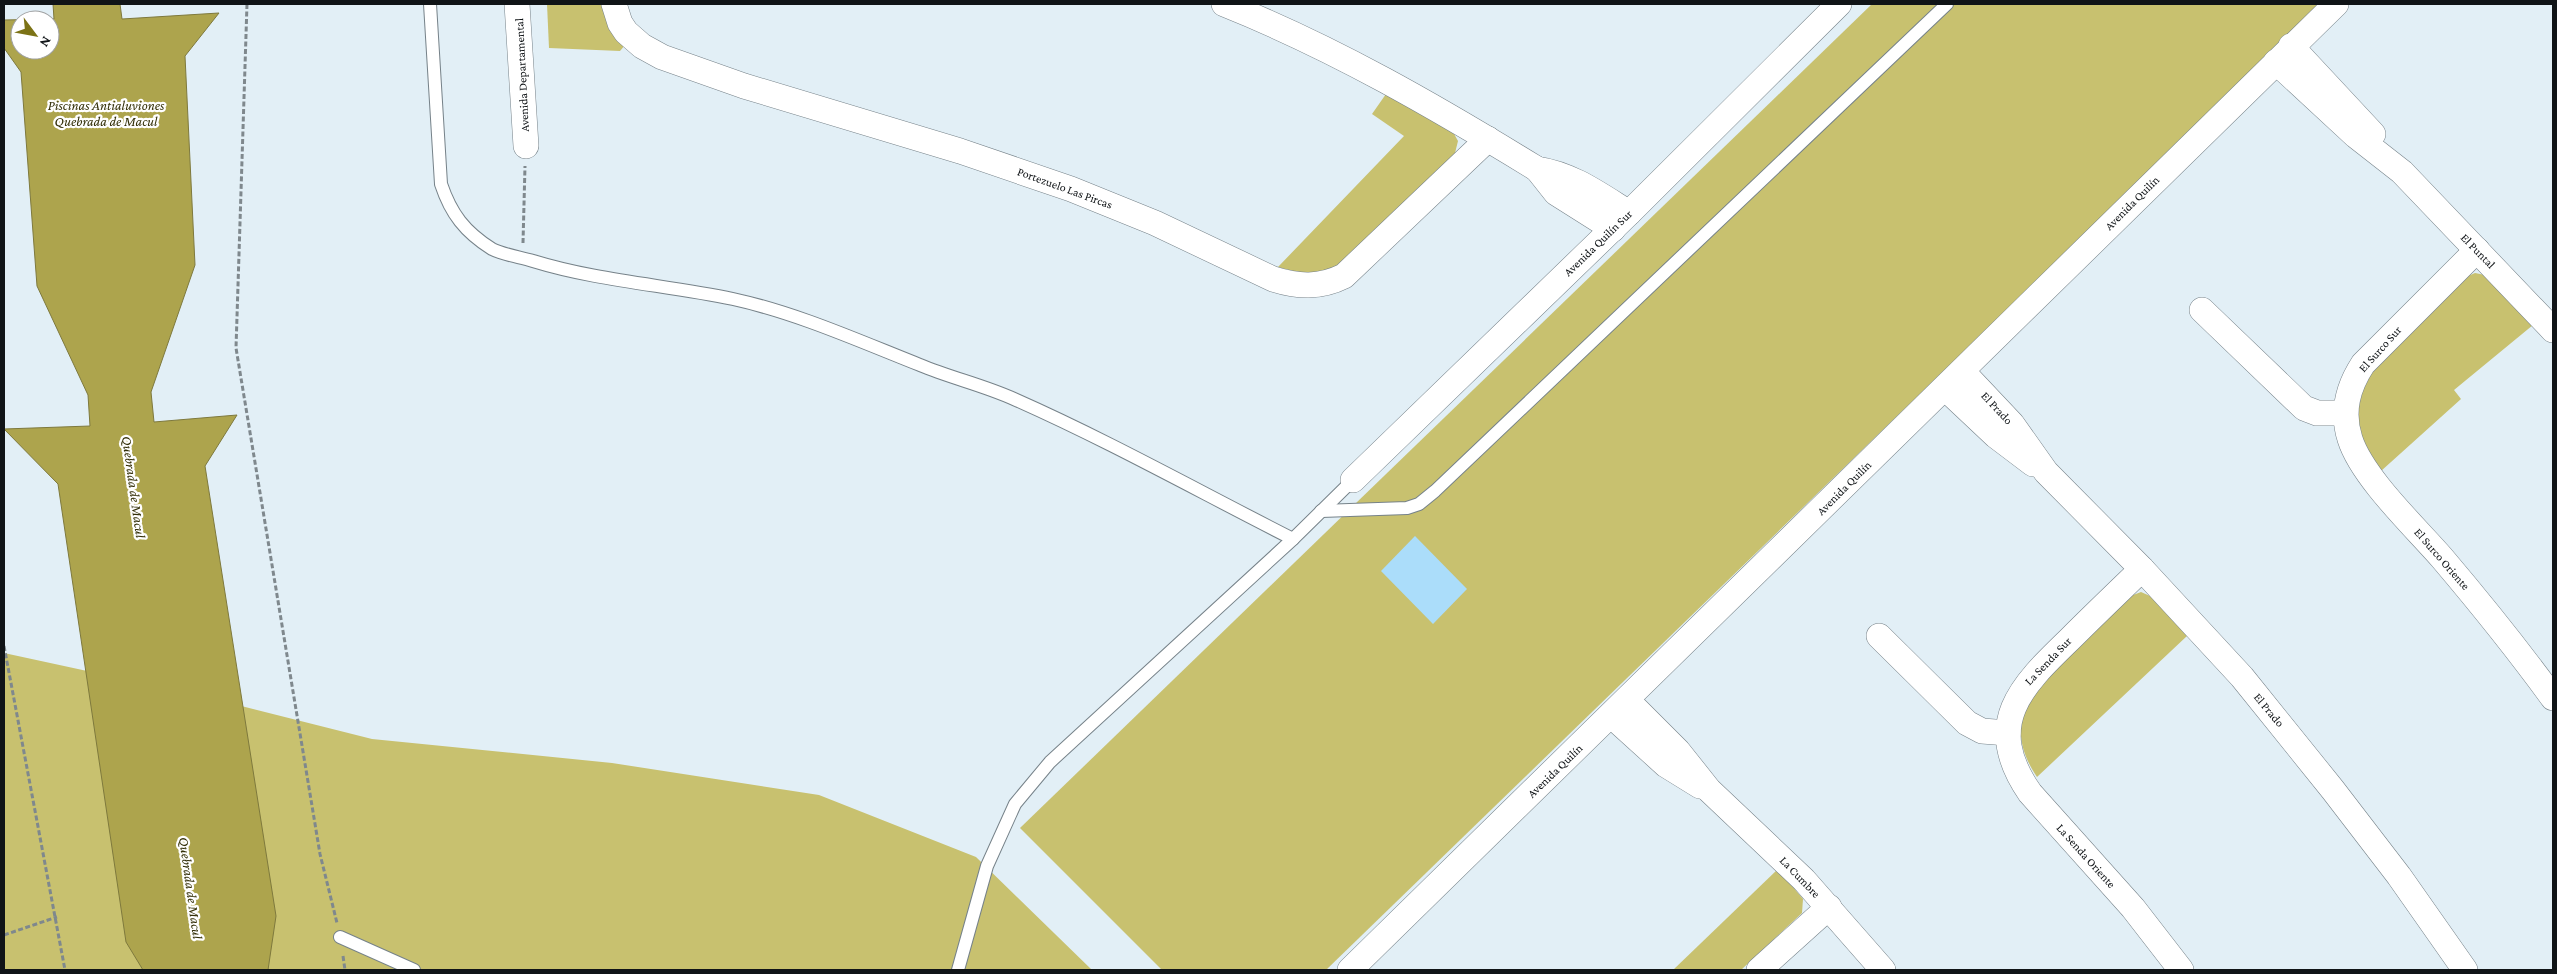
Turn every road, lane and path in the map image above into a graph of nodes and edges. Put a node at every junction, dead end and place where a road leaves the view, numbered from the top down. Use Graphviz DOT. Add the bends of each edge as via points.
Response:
graph roads {
  1 [pos="248,4"];
  2 [pos="430,4"];
  3 [pos="518,4"];
  4 [pos="614,4"];
  5 [pos="1224,4"];
  6 [pos="1839,4"];
  7 [pos="1947,4"];
  8 [pos="2336,4"];
  9 [pos="2284,54"];
  10 [pos="1488,139"];
  11 [pos="526,146"];
  12 [pos="1621,221"];
  13 [pos="2477,250"];
  14 [pos="523,258"];
  15 [pos="2202,310"];
  16 [pos="2553,330"];
  17 [pos="1953,379"];
  18 [pos="2345,413"];
  19 [pos="1353,480"];
  20 [pos="1321,511"];
  21 [pos="1292,540"];
  22 [pos="2142,569"];
  23 [pos="1879,636"];
  24 [pos="4,646"];
  25 [pos="2553,698"];
  26 [pos="1619,708"];
  27 [pos="2008,733"];
  28 [pos="1829,907"];
  29 [pos="56,917"];
  30 [pos="4,935"];
  31 [pos="340,937"];
  32 [pos="65,970"];
  33 [pos="345,970"];
  34 [pos="414,970"];
  35 [pos="958,970"];
  36 [pos="1350,970"];
  37 [pos="1759,970"];
  38 [pos="1883,970"];
  39 [pos="2181,970"];
  40 [pos="2465,970"];
  1 -- 31 [label="path" via="236,348 320,854"];
  2 -- 14 [label="lane" via="441,184 448,206 475,237 495,250"];
  3 -- 11 [label="street, Avenida Departamental"];
  4 -- 10 [label="street, Portezuelo Las Pircas" via="626,32 662,57 774,96 1041,178 1155,223 1273,279 1294,285 1324,284 1344,276"];
  5 -- 10 [label="street" via="1346,58"];
  6 -- 12 [label="street, Avenida Quilín Sur"];
  7 -- 20 [label="lane" via="1419,504 1407,508"];
  8 -- 9 [label="street, Avenida Quilín"];
  9 -- 13 [label="street, El Puntal" via="2365,124 2402,172"];
  9 -- 17 [label="street, Avenida Quilín"];
  10 -- 12 [label="street" via="1537,169 1556,193"];
  11 -- 14 [label="path"];
  12 -- 19 [label="street, Avenida Quilín Sur"];
  13 -- 16 [label="street, El Puntal"];
  13 -- 18 [label="street, El Surco Sur" via="2364,364 2350,388"];
  14 -- 21 [label="lane" via="604,278 734,300 814,323 1012,398 1151,465"];
  15 -- 18 [label="street" via="2304,408 2317,413"];
  17 -- 22 [label="street, El Prado" via="2012,424 2046,472"];
  17 -- 26 [label="street, Avenida Quilín"];
  18 -- 25 [label="street, El Surco Oriente" via="2350,438 2360,461 2479,602"];
  19 -- 20 [label="lane"];
  20 -- 21 [label="lane"];
  21 -- 35 [label="lane" via="1050,762 1014,804 987,866"];
  22 -- 27 [label="street, La Senda Sur" via="2025,684 2012,709"];
  22 -- 40 [label="street, El Prado" via="2242,677 2307,756 2399,876"];
  23 -- 27 [label="street" via="1967,723 1982,731"];
  24 -- 29 [label="path"];
  26 -- 28 [label="street, La Cumbre" via="1666,765 1709,790"];
  26 -- 36 [label="street, Avenida Quilín"];
  27 -- 39 [label="street, La Senda Oriente" via="2013,762 2030,793 2133,908"];
  28 -- 37 [label="street"];
  28 -- 38 [label="street, La Cumbre"];
  29 -- 30 [label="path"];
  29 -- 32 [label="path"];
  31 -- 33 [label="path"];
  31 -- 34 [label="lane"];
}
